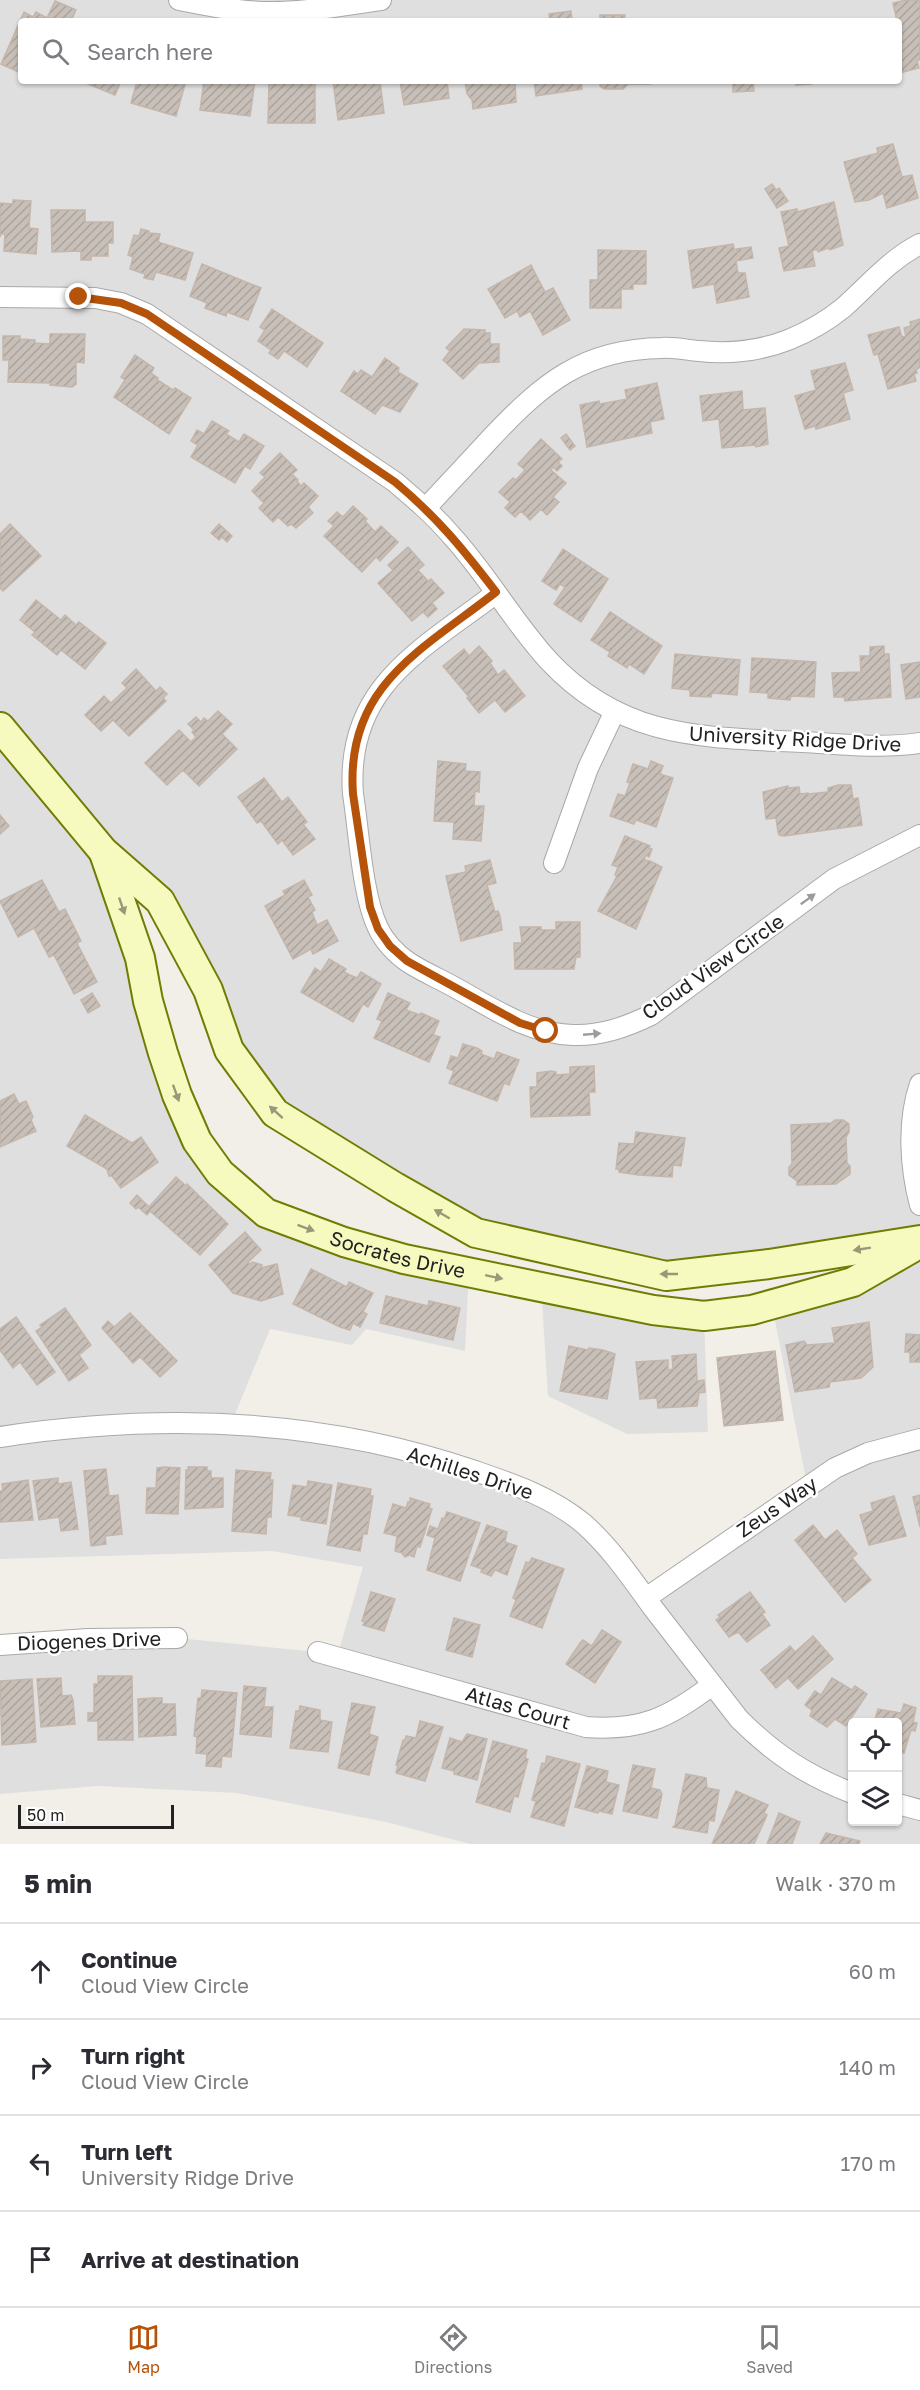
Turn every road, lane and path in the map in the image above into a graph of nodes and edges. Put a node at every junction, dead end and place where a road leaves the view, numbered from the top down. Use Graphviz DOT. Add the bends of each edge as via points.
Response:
graph roads {
  1 [pos="179,0"];
  2 [pos="381,0"];
  3 [pos="920,244"];
  4 [pos="0,297"];
  5 [pos="426,508"];
  6 [pos="496,592"];
  7 [pos="615,711"];
  8 [pos="0,727"];
  9 [pos="920,743"];
  10 [pos="920,835"];
  11 [pos="103,851"];
  12 [pos="554,863"];
  13 [pos="920,1084"];
  14 [pos="920,1205"];
  15 [pos="920,1242"];
  16 [pos="0,1437"];
  17 [pos="920,1439"];
  18 [pos="646,1598"];
  19 [pos="177,1638"];
  20 [pos="0,1645"];
  21 [pos="318,1652"];
  22 [pos="712,1685"];
  23 [pos="848,1791"];
  24 [pos="902,1805"];
  25 [pos="920,1810"];
  1 -- 2 [label="street" via="270,12"];
  3 -- 5 [label="street" via="892,261 818,326 788,340 728,352 664,347 630,350 572,369 544,386 521,407"];
  4 -- 5 [label="street, University Ridge Drive" via="95,298 147,314 395,482"];
  5 -- 6 [label="street, University Ridge Drive"];
  6 -- 7 [label="street, University Ridge Drive" via="549,660 576,685"];
  6 -- 10 [label="street, Cloud View Circle, one-way" via="397,669 364,715 355,743 353,794 370,907 378,929 407,961 520,1023 572,1035 600,1034 651,1015 834,879"];
  7 -- 9 [label="street, University Ridge Drive" via="676,733 709,737 873,746"];
  7 -- 12 [label="street" via="588,768"];
  8 -- 11 [label="street, Socrates Drive"];
  15 -- 11 [label="street, Socrates Drive, one-way" via="666,1276 476,1233 275,1113 229,1050 208,990 160,901"];
  11 -- 15 [label="street, Socrates Drive, one-way" via="140,958 163,1053 197,1141 220,1173 266,1213 344,1242 404,1258 654,1310 704,1316 752,1310 853,1282"];
  13 -- 14 [label="street" via="912,1121 911,1155"];
  16 -- 18 [label="street, Achilles Drive" via="57,1428 193,1422 264,1426 397,1449 513,1484 555,1504 609,1549"];
  17 -- 18 [label="street, Zeus Way" via="868,1453 835,1468"];
  18 -- 22 [label="street, Achilles Drive"];
  19 -- 20 [label="street, Diogenes Drive"];
  21 -- 22 [label="street, Atlas Court" via="586,1727 613,1729 662,1718"];
  22 -- 23 [label="street, Achilles Drive" via="764,1744 792,1765"];
  24 -- 25 [label="street"];
}
